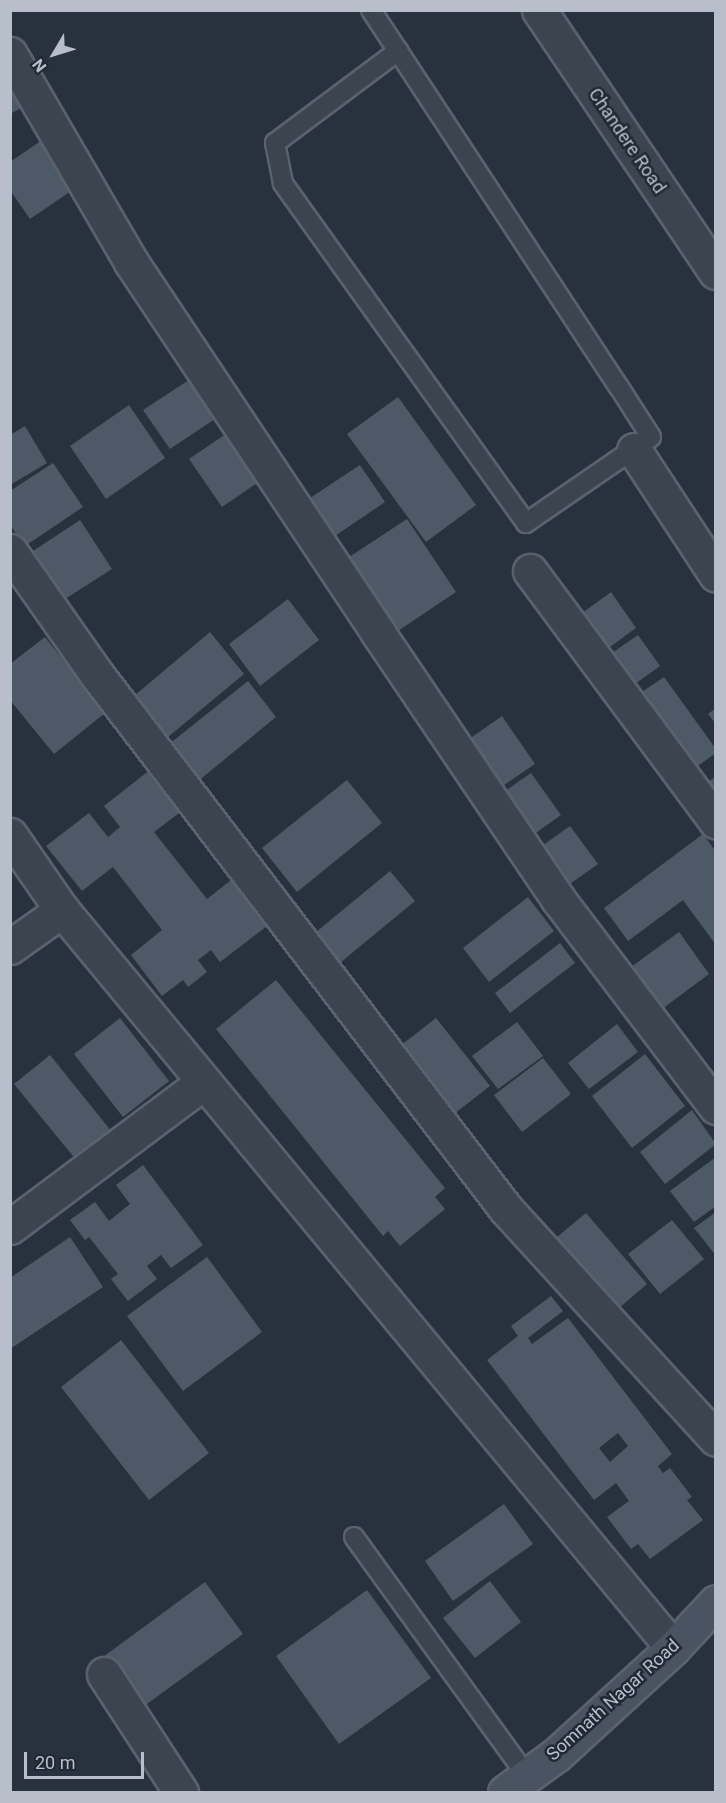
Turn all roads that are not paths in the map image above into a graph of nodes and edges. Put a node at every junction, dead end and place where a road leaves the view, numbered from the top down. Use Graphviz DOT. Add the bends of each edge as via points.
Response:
graph roads {
  1 [pos="371,10"];
  2 [pos="539,10"];
  3 [pos="398,51"];
  4 [pos="12,60"];
  5 [pos="716,272"];
  6 [pos="634,450"];
  7 [pos="10,551"];
  8 [pos="530,572"];
  9 [pos="716,575"];
  10 [pos="716,821"];
  11 [pos="10,835"];
  12 [pos="62,910"];
  13 [pos="10,947"];
  14 [pos="204,1082"];
  15 [pos="716,1107"];
  16 [pos="10,1227"];
  17 [pos="716,1439"];
  18 [pos="354,1537"];
  19 [pos="714,1608"];
  20 [pos="673,1648"];
  21 [pos="104,1674"];
  22 [pos="523,1787"];
  23 [pos="181,1792"];
  1 -- 3 [label="lane"];
  2 -- 5 [label="street, Chandere Road"];
  3 -- 6 [label="lane" via="651,437"];
  3 -- 6 [label="lane" via="275,143 283,183 526,523"];
  4 -- 15 [label="street" via="131,262 385,643 558,899"];
  6 -- 9 [label="street"];
  7 -- 17 [label="street" via="98,676 506,1209"];
  8 -- 10 [label="street"];
  11 -- 12 [label="street"];
  12 -- 13 [label="street"];
  12 -- 14 [label="street"];
  14 -- 16 [label="street"];
  14 -- 20 [label="street"];
  18 -- 22 [label="lane"];
  19 -- 20 [label="street, Somnath Nagar Road"];
  20 -- 22 [label="street, Somnath Nagar Road"];
  21 -- 23 [label="street"];
}
